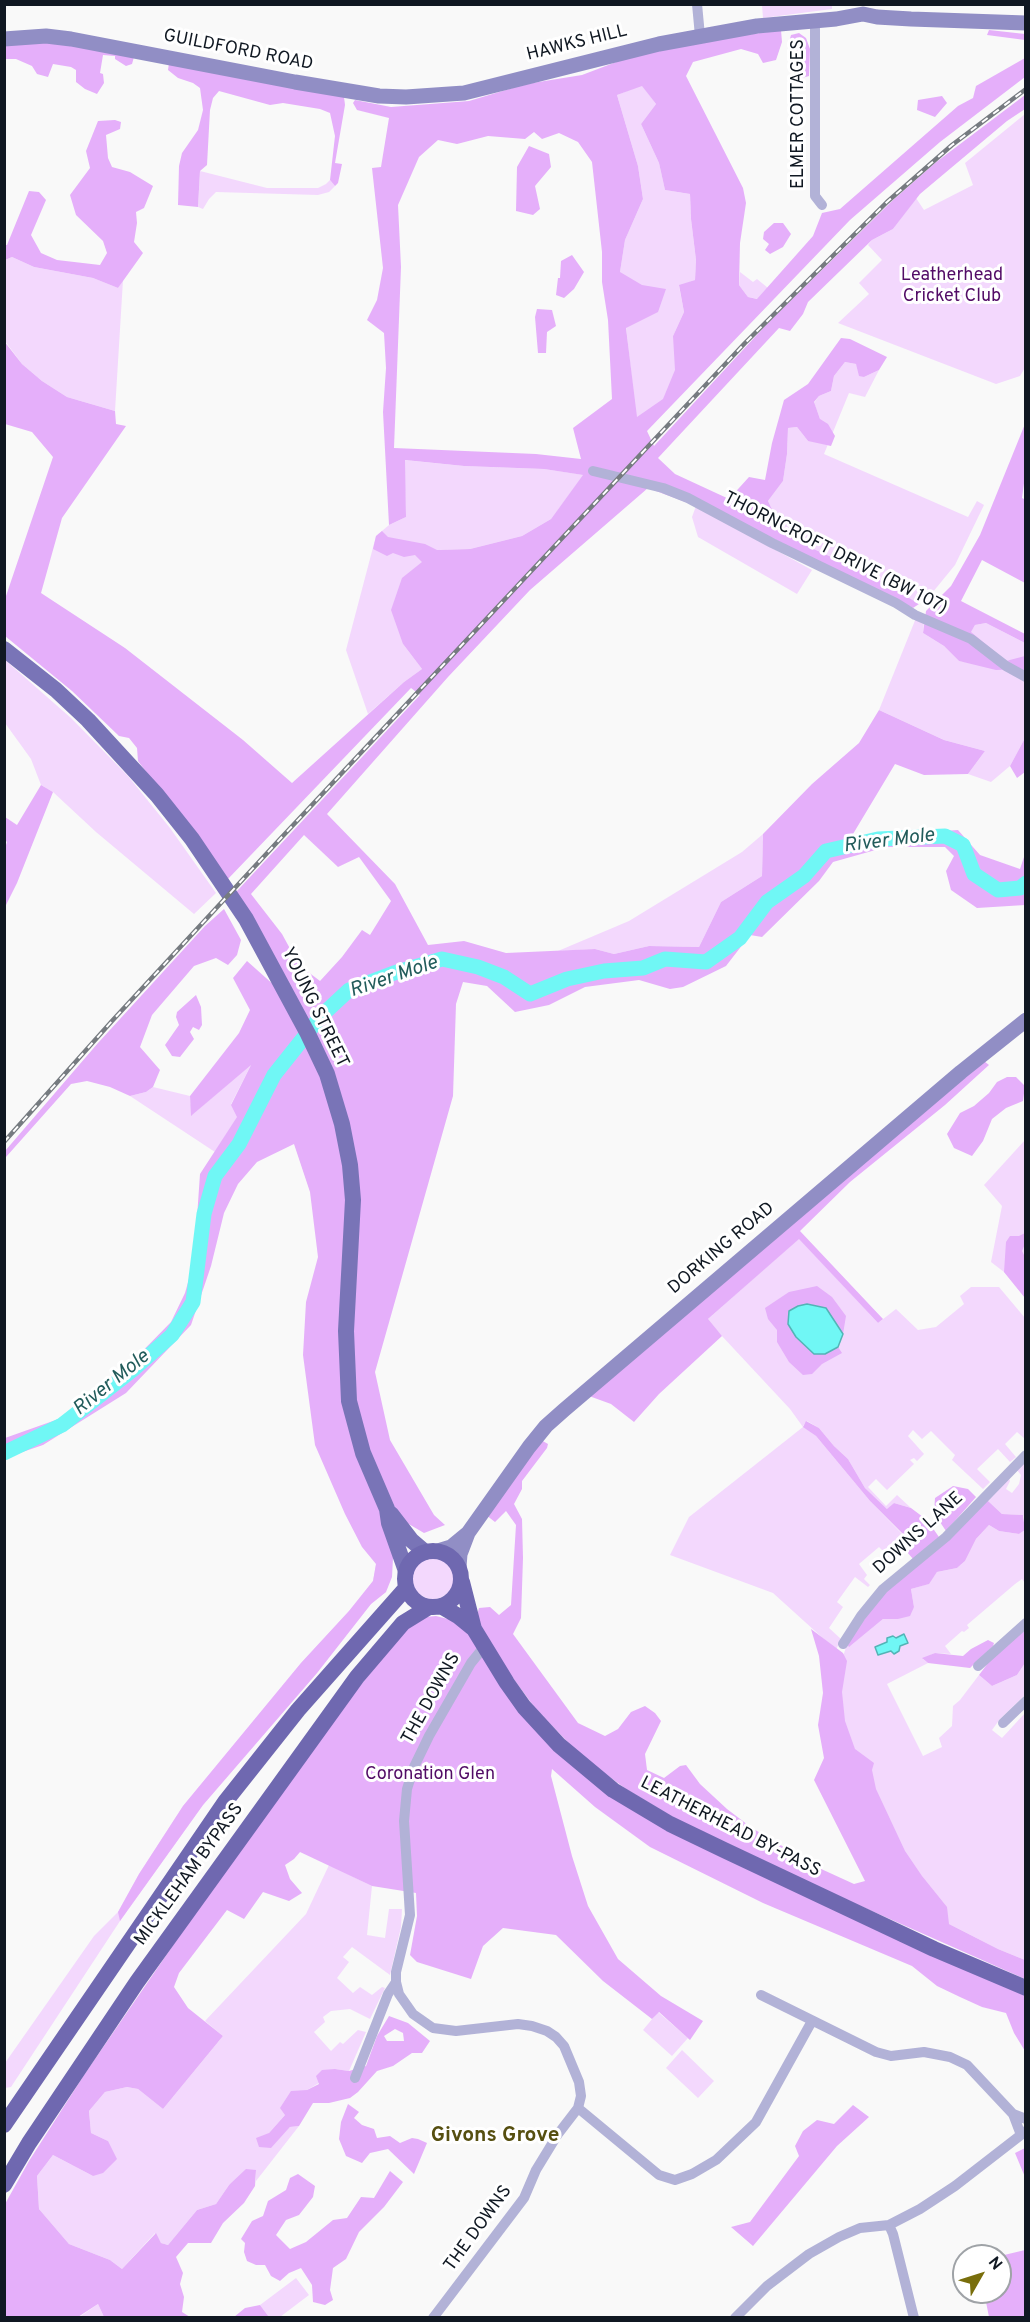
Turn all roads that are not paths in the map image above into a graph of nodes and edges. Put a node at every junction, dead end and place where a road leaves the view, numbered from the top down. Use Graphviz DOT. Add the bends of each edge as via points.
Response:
graph roads {
  1 [pos="697,4"];
  2 [pos="815,21"];
  3 [pos="1026,23"];
  4 [pos="700,36"];
  5 [pos="4,39"];
  6 [pos="464,93"];
  7 [pos="822,205"];
  8 [pos="598,472"];
  9 [pos="4,649"];
  10 [pos="1026,677"];
  11 [pos="1026,1020"];
  12 [pos="1026,1455"];
  13 [pos="387,1509"];
  14 [pos="468,1533"];
  15 [pos="432,1551"];
  16 [pos="460,1574"];
  17 [pos="406,1579"];
  18 [pos="435,1606"];
  19 [pos="1026,1623"];
  20 [pos="474,1629"];
  21 [pos="843,1644"];
  22 [pos="484,1647"];
  23 [pos="978,1666"];
  24 [pos="1026,1701"];
  25 [pos="1003,1724"];
  26 [pos="396,1982"];
  27 [pos="1026,1988"];
  28 [pos="761,1995"];
  29 [pos="812,2021"];
  30 [pos="355,2078"];
  31 [pos="578,2108"];
  32 [pos="1013,2114"];
  33 [pos="1026,2119"];
  34 [pos="4,2124"];
  35 [pos="1023,2133"];
  36 [pos="4,2185"];
  37 [pos="889,2224"];
  38 [pos="433,2318"];
  39 [pos="735,2318"];
  40 [pos="914,2318"];
  1 -- 4 [label="street"];
  2 -- 3 [label="main road" via="863,14"];
  2 -- 4 [label="main road"];
  2 -- 7 [label="street, ELMER COTTAGES" via="815,196"];
  4 -- 6 [label="main road, HAWKS HILL"];
  5 -- 6 [label="main road, GUILDFORD ROAD" via="71,39 380,96"];
  8 -- 10 [label="street, THORNCROFT DRIVE (BW 107)" via="688,498 915,615 971,639"];
  9 -- 13 [label="main road, YOUNG STREET" via="88,720 158,795 192,839 229,893 288,994 327,1074 350,1166 346,1331 350,1401 363,1453"];
  11 -- 14 [label="main road, DORKING ROAD" via="546,1426"];
  12 -- 21 [label="street, DOWNS LANE" via="946,1538 884,1589"];
  13 -- 15 [label="main road, YOUNG STREET" via="411,1540"];
  13 -- 17 [label="main road, YOUNG STREET"];
  14 -- 15 [label="main road, DORKING ROAD" via="451,1547"];
  14 -- 16 [label="main road, DORKING ROAD" via="460,1554"];
  15 -- 16 [label="highway" via="454,1560"];
  15 -- 17 [label="highway" via="410,1563"];
  16 -- 18 [label="highway" via="456,1595"];
  16 -- 20 [label="highway, LEATHERHEAD BY-PASS"];
  17 -- 18 [label="highway" via="415,1600"];
  17 -- 34 [label="highway, MICKLEHAM BYPASS" via="225,1802"];
  18 -- 20 [label="highway, LEATHERHEAD BY-PASS" via="458,1616"];
  18 -- 36 [label="highway, MICKLEHAM BYPASS" via="403,1623 357,1677 137,1982"];
  19 -- 23 [label="street"];
  20 -- 22 [label="highway, LEATHERHEAD BY-PASS"];
  22 -- 26 [label="street, THE DOWNS" via="429,1736 408,1789 404,1821 410,1915"];
  22 -- 27 [label="highway, LEATHERHEAD BY-PASS" via="541,1726 574,1759 622,1796 744,1860"];
  24 -- 25 [label="street"];
  26 -- 30 [label="street, THE DOWNS"];
  26 -- 31 [label="street" via="413,2014 433,2028 456,2031 518,2024 556,2037 579,2082"];
  28 -- 29 [label="street"];
  29 -- 31 [label="street" via="756,2122 716,2160 692,2174 675,2180 659,2175"];
  29 -- 32 [label="street" via="891,2056 924,2052 950,2057 967,2065"];
  31 -- 38 [label="street, THE DOWNS" via="536,2170 524,2198"];
  32 -- 33 [label="street"];
  32 -- 35 [label="street"];
  35 -- 37 [label="street" via="955,2186"];
  37 -- 39 [label="street" via="860,2228 809,2254 767,2286"];
  37 -- 40 [label="street"];
}
